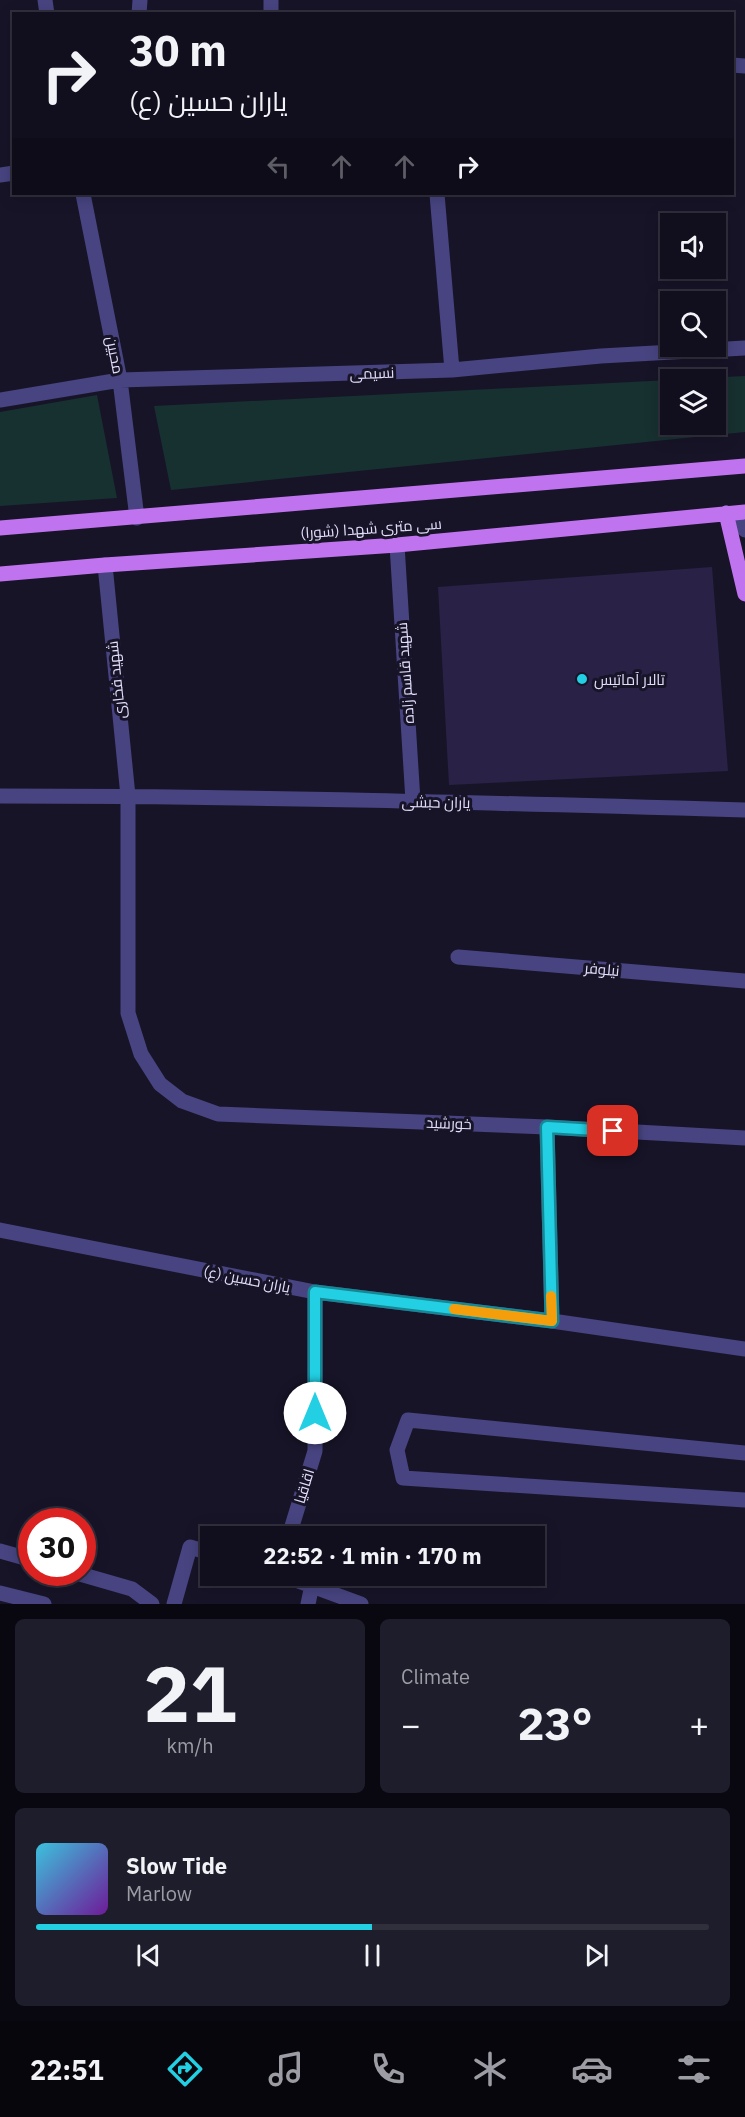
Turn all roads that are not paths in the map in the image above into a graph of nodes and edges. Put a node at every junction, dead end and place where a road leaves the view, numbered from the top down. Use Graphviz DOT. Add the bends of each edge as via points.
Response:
graph roads {
  1 [pos="83,195"];
  2 [pos="437,195"];
  3 [pos="745,348"];
  4 [pos="452,370"];
  5 [pos="120,380"];
  6 [pos="0,400"];
  7 [pos="745,466"];
  8 [pos="745,512"];
  9 [pos="726,513"];
  10 [pos="137,518"];
  11 [pos="0,528"];
  12 [pos="745,530"];
  13 [pos="397,545"];
  14 [pos="105,565"];
  15 [pos="0,574"];
  16 [pos="745,594"];
  17 [pos="0,796"];
  18 [pos="128,796"];
  19 [pos="413,801"];
  20 [pos="745,810"];
  21 [pos="458,957"];
  22 [pos="745,981"];
  23 [pos="160,1084"];
  24 [pos="547,1127"];
  25 [pos="745,1138"];
  26 [pos="0,1230"];
  27 [pos="315,1292"];
  28 [pos="552,1321"];
  29 [pos="745,1349"];
  30 [pos="745,1454"];
  31 [pos="745,1500"];
  32 [pos="292,1526"];
  33 [pos="200,1550"];
  34 [pos="0,1551"];
  35 [pos="18,1556"];
  36 [pos="96,1578"];
  37 [pos="312,1586"];
  38 [pos="315,1586"];
  39 [pos="0,1593"];
  40 [pos="44,1604"];
  41 [pos="152,1604"];
  42 [pos="174,1604"];
  43 [pos="308,1604"];
  44 [pos="361,1604"];
  1 -- 5 [label="street, محبین"];
  2 -- 4 [label="street"];
  3 -- 4 [label="street, نسیمی"];
  4 -- 5 [label="street, نسیمی"];
  5 -- 6 [label="street, نسیمی"];
  5 -- 10 [label="street, محبین"];
  7 -- 10 [label="main road, سی متری شهدا (شورا)"];
  8 -- 9 [label="main road, سی متری شهدا (شورا)"];
  9 -- 12 [label="street"];
  9 -- 13 [label="main road, سی متری شهدا (شورا)"];
  9 -- 16 [label="main road"];
  10 -- 11 [label="main road, سی متری شهدا (شورا)"];
  13 -- 14 [label="main road, سی متری شهدا (شورا)"];
  13 -- 19 [label="street, شهید قاسم زاده"];
  14 -- 15 [label="main road, سی متری شهدا (شورا)"];
  14 -- 18 [label="street, شهید فخاری"];
  17 -- 18 [label="street, یاران حبشی"];
  18 -- 19 [label="street, یاران حبشی"];
  18 -- 23 [label="street, شهید فخاری" via="128,1013 141,1054"];
  19 -- 20 [label="street, یاران حبشی"];
  21 -- 22 [label="street, نیلوفر"];
  23 -- 24 [label="street, خورشید" via="183,1101 218,1114"];
  24 -- 25 [label="street, خورشید"];
  24 -- 28 [label="street"];
  26 -- 27 [label="street, یاران حسین (ع)"];
  27 -- 28 [label="street, یاران حسین (ع)"];
  27 -- 32 [label="street, اقاقیا" via="315,1451"];
  28 -- 29 [label="street, یاران حسین (ع)"];
  30 -- 31 [label="street" via="408,1420 397,1450 403,1478"];
  33 -- 42 [label="street" via="189,1547"];
  34 -- 35 [label="street"];
  36 -- 41 [label="street" via="132,1588"];
  37 -- 43 [label="street"];
  38 -- 44 [label="street"];
  39 -- 40 [label="street"];
}
